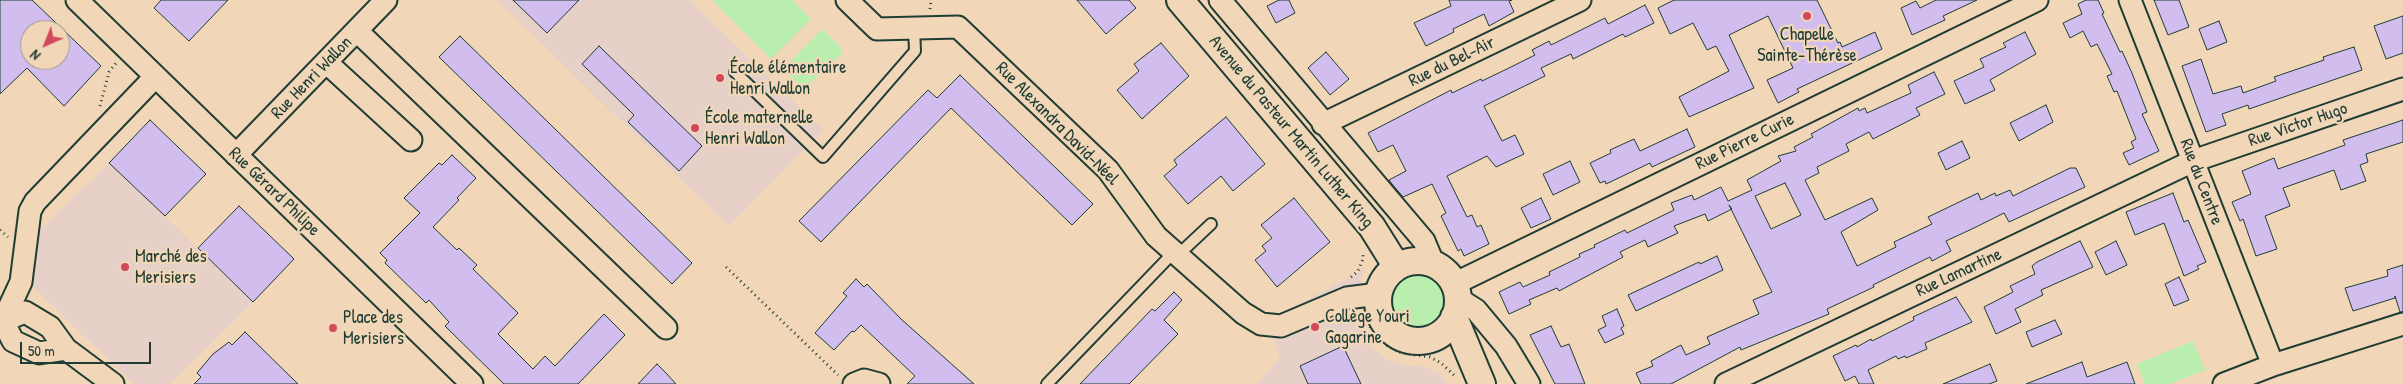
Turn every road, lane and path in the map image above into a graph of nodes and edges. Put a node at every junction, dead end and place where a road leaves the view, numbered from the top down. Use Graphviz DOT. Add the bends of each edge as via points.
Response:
graph roads {
  1 [pos="77,0"];
  2 [pos="386,0"];
  3 [pos="847,0"];
  4 [pos="1180,0"];
  5 [pos="1220,0"];
  6 [pos="1580,0"];
  7 [pos="2037,0"];
  8 [pos="2130,0"];
  9 [pos="914,28"];
  10 [pos="357,31"];
  11 [pos="327,63"];
  12 [pos="735,72"];
  13 [pos="155,77"];
  14 [pos="2403,88"];
  15 [pos="1324,124"];
  16 [pos="411,140"];
  17 [pos="236,155"];
  18 [pos="2193,162"];
  19 [pos="1211,224"];
  20 [pos="1362,246"];
  21 [pos="1176,254"];
  22 [pos="1434,265"];
  23 [pos="726,267"];
  24 [pos="1397,267"];
  25 [pos="1378,294"];
  26 [pos="1347,298"];
  27 [pos="1455,300"];
  28 [pos="2,324"];
  29 [pos="2403,324"];
  30 [pos="666,328"];
  31 [pos="1428,340"];
  32 [pos="66,349"];
  33 [pos="2273,364"];
  34 [pos="847,381"];
  35 [pos="1473,382"];
  36 [pos="113,384"];
  37 [pos="472,384"];
  38 [pos="879,384"];
  39 [pos="1047,384"];
  40 [pos="1528,384"];
  41 [pos="1726,384"];
  42 [pos="2224,384"];
  1 -- 13 [label="street, Rue Gérard Philipe"];
  2 -- 10 [label="street, Rue Henri Wallon"];
  3 -- 9 [label="street, Rue Alexandra David-Néel" via="877,29"];
  4 -- 24 [label="street, Avenue du Pasteur Martin Luther King" via="1372,227"];
  5 -- 15 [label="street, Avenue du Pasteur Martin Luther King"];
  6 -- 15 [label="street, Rue du Bel-Air"];
  7 -- 27 [label="street, Rue Pierre Curie"];
  8 -- 18 [label="street, Rue du Centre"];
  9 -- 12 [label="lane" via="915,50 823,157"];
  9 -- 21 [label="street, Rue Alexandra David-Néel" via="958,27 1108,170 1156,236"];
  10 -- 11 [label="street, Rue Henri Wallon"];
  10 -- 30 [label="street"];
  11 -- 16 [label="street"];
  11 -- 17 [label="street, Rue Henri Wallon"];
  13 -- 17 [label="street, Rue Gérard Philipe"];
  13 -- 28 [label="street" via="35,202 29,218 21,282"];
  14 -- 18 [label="street, Rue Victor Hugo"];
  15 -- 22 [label="street, Avenue du Pasteur Martin Luther King" via="1424,241"];
  17 -- 37 [label="street, Rue Gérard Philipe"];
  18 -- 33 [label="street, Rue du Centre"];
  18 -- 41 [label="street, Rue Lamartine"];
  19 -- 21 [label="lane"];
  20 -- 26 [label="path" via="1363,259 1358,271 1346,282"];
  21 -- 26 [label="street, Rue Alexandra David-Néel" via="1243,313 1261,324 1281,326"];
  21 -- 39 [label="lane"];
  22 -- 24 [label="street" via="1422,261"];
  22 -- 27 [label="street, Avenue du Pasteur Martin Luther King" via="1446,273"];
  23 -- 34 [label="path"];
  24 -- 25 [label="street" via="1385,278"];
  25 -- 26 [label="street, Rue Alexandra David-Néel"];
  25 -- 31 [label="street" via="1381,316 1395,334 1416,341"];
  26 -- 35 [label="path" via="1386,345 1402,353 1430,358"];
  27 -- 31 [label="street" via="1448,327"];
  27 -- 35 [label="street, Avenue du Pasteur Martin Luther King"];
  27 -- 40 [label="street, Avenue du Pasteur Martin Luther King" via="1476,310 1506,346"];
  28 -- 32 [label="street" via="12,341 38,353"];
  28 -- 32 [label="street" via="25,312 50,327"];
  29 -- 33 [label="street"];
  31 -- 35 [label="street" via="1448,351"];
  32 -- 36 [label="street"];
  33 -- 42 [label="street"];
  34 -- 38 [label="street" via="864,380"];
}
